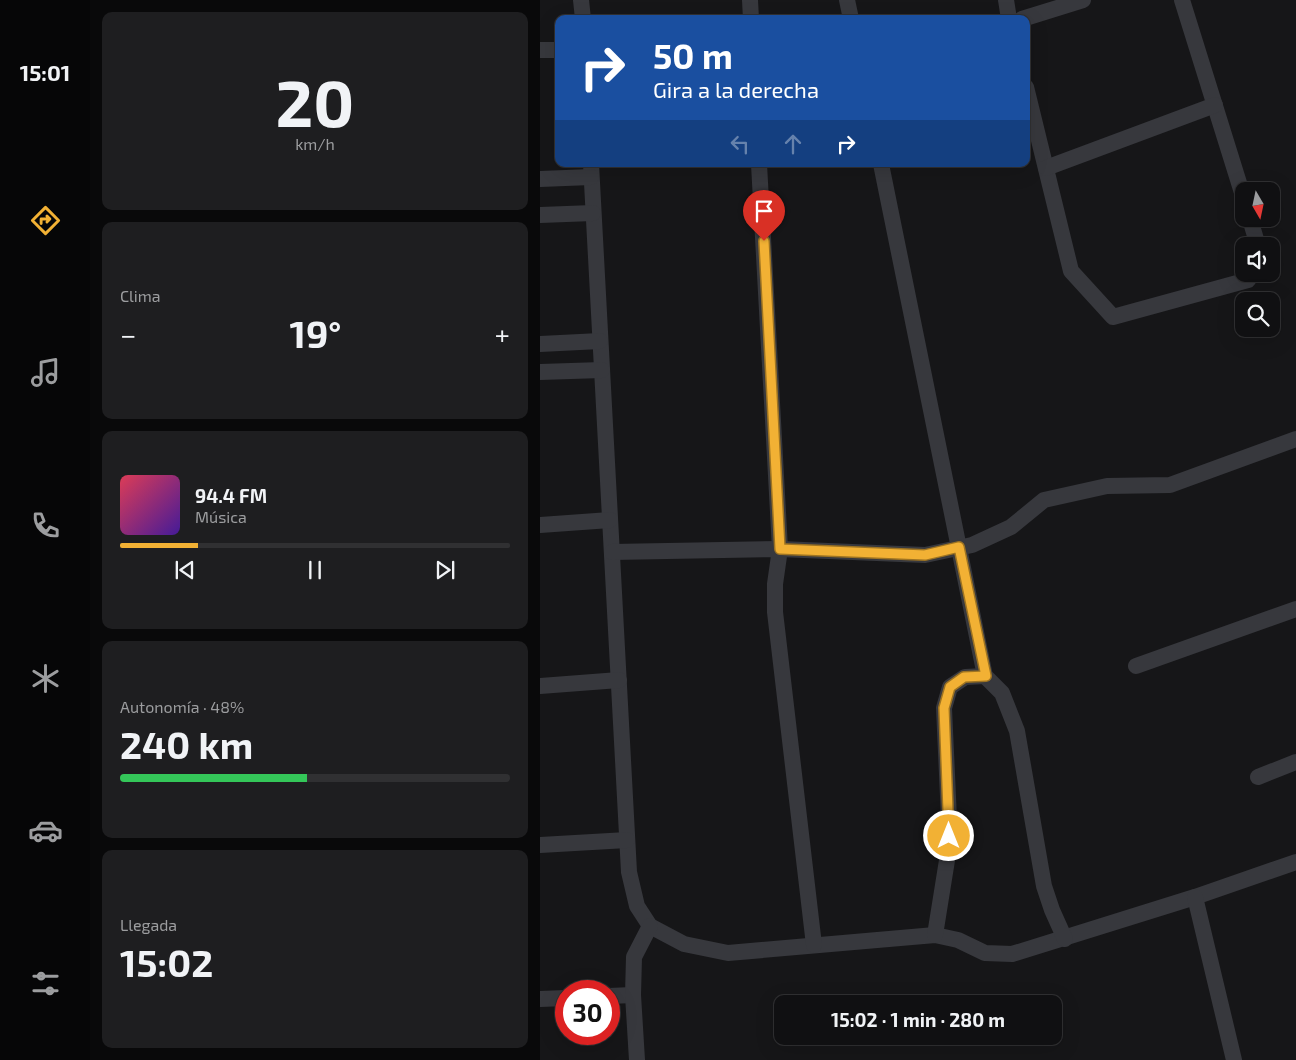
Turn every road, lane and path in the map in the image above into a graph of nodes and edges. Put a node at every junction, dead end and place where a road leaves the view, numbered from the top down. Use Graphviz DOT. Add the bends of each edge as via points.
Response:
graph roads {
  1 [pos="582,0"];
  2 [pos="750,0"];
  3 [pos="847,0"];
  4 [pos="1006,0"];
  5 [pos="1083,0"];
  6 [pos="1182,0"];
  7 [pos="582,15"];
  8 [pos="751,15"];
  9 [pos="850,15"];
  10 [pos="1008,15"];
  11 [pos="1030,17"];
  12 [pos="540,50"];
  13 [pos="555,50"];
  14 [pos="1030,104"];
  15 [pos="1215,105"];
  16 [pos="759,167"];
  17 [pos="882,167"];
  18 [pos="1046,168"];
  19 [pos="591,170"];
  20 [pos="540,179"];
  21 [pos="1239,182"];
  22 [pos="593,213"];
  23 [pos="540,215"];
  24 [pos="1241,282"];
  25 [pos="600,341"];
  26 [pos="540,344"];
  27 [pos="602,370"];
  28 [pos="540,372"];
  29 [pos="1296,438"];
  30 [pos="610,520"];
  31 [pos="540,525"];
  32 [pos="959,547"];
  33 [pos="780,549"];
  34 [pos="612,552"];
  35 [pos="1296,609"];
  36 [pos="1136,666"];
  37 [pos="986,676"];
  38 [pos="618,680"];
  39 [pos="540,686"];
  40 [pos="1296,762"];
  41 [pos="1258,777"];
  42 [pos="627,840"];
  43 [pos="540,845"];
  44 [pos="1296,862"];
  45 [pos="1195,897"];
  46 [pos="650,926"];
  47 [pos="935,934"];
  48 [pos="1065,938"];
  49 [pos="814,945"];
  50 [pos="633,995"];
  51 [pos="620,996"];
  52 [pos="555,998"];
  53 [pos="540,999"];
  54 [pos="637,1060"];
  55 [pos="1234,1060"];
  1 -- 7 [label="street"];
  2 -- 8 [label="street"];
  3 -- 9 [label="street"];
  4 -- 10 [label="street"];
  5 -- 11 [label="street"];
  6 -- 15 [label="street"];
  12 -- 13 [label="street"];
  14 -- 18 [label="street"];
  15 -- 18 [label="street"];
  15 -- 21 [label="street"];
  16 -- 33 [label="street"];
  17 -- 32 [label="street"];
  18 -- 24 [label="street" via="1071,271 1113,317"];
  19 -- 20 [label="street"];
  19 -- 22 [label="street"];
  22 -- 23 [label="street"];
  22 -- 25 [label="street"];
  25 -- 26 [label="street"];
  25 -- 27 [label="street"];
  27 -- 28 [label="street"];
  27 -- 30 [label="street"];
  29 -- 32 [label="street" via="1170,485 1106,486 1044,500 1011,527 972,545"];
  30 -- 31 [label="street"];
  30 -- 34 [label="street"];
  32 -- 33 [label="street" via="925,555"];
  32 -- 37 [label="street"];
  33 -- 34 [label="street"];
  33 -- 49 [label="street" via="774,612"];
  34 -- 38 [label="street"];
  35 -- 36 [label="street"];
  37 -- 47 [label="street" via="964,677 950,687 944,708 948,854"];
  37 -- 48 [label="street" via="1002,693 1017,731 1044,886"];
  38 -- 39 [label="street"];
  38 -- 42 [label="street"];
  40 -- 41 [label="street"];
  42 -- 43 [label="street"];
  42 -- 46 [label="street" via="629,872 637,906"];
  44 -- 45 [label="street"];
  45 -- 48 [label="street"];
  45 -- 55 [label="street"];
  46 -- 49 [label="street" via="684,944 728,953"];
  46 -- 50 [label="street" via="634,957"];
  47 -- 48 [label="street" via="958,940 985,953 1012,954"];
  47 -- 49 [label="street"];
  50 -- 51 [label="street"];
  50 -- 54 [label="street"];
  52 -- 53 [label="street"];
}
